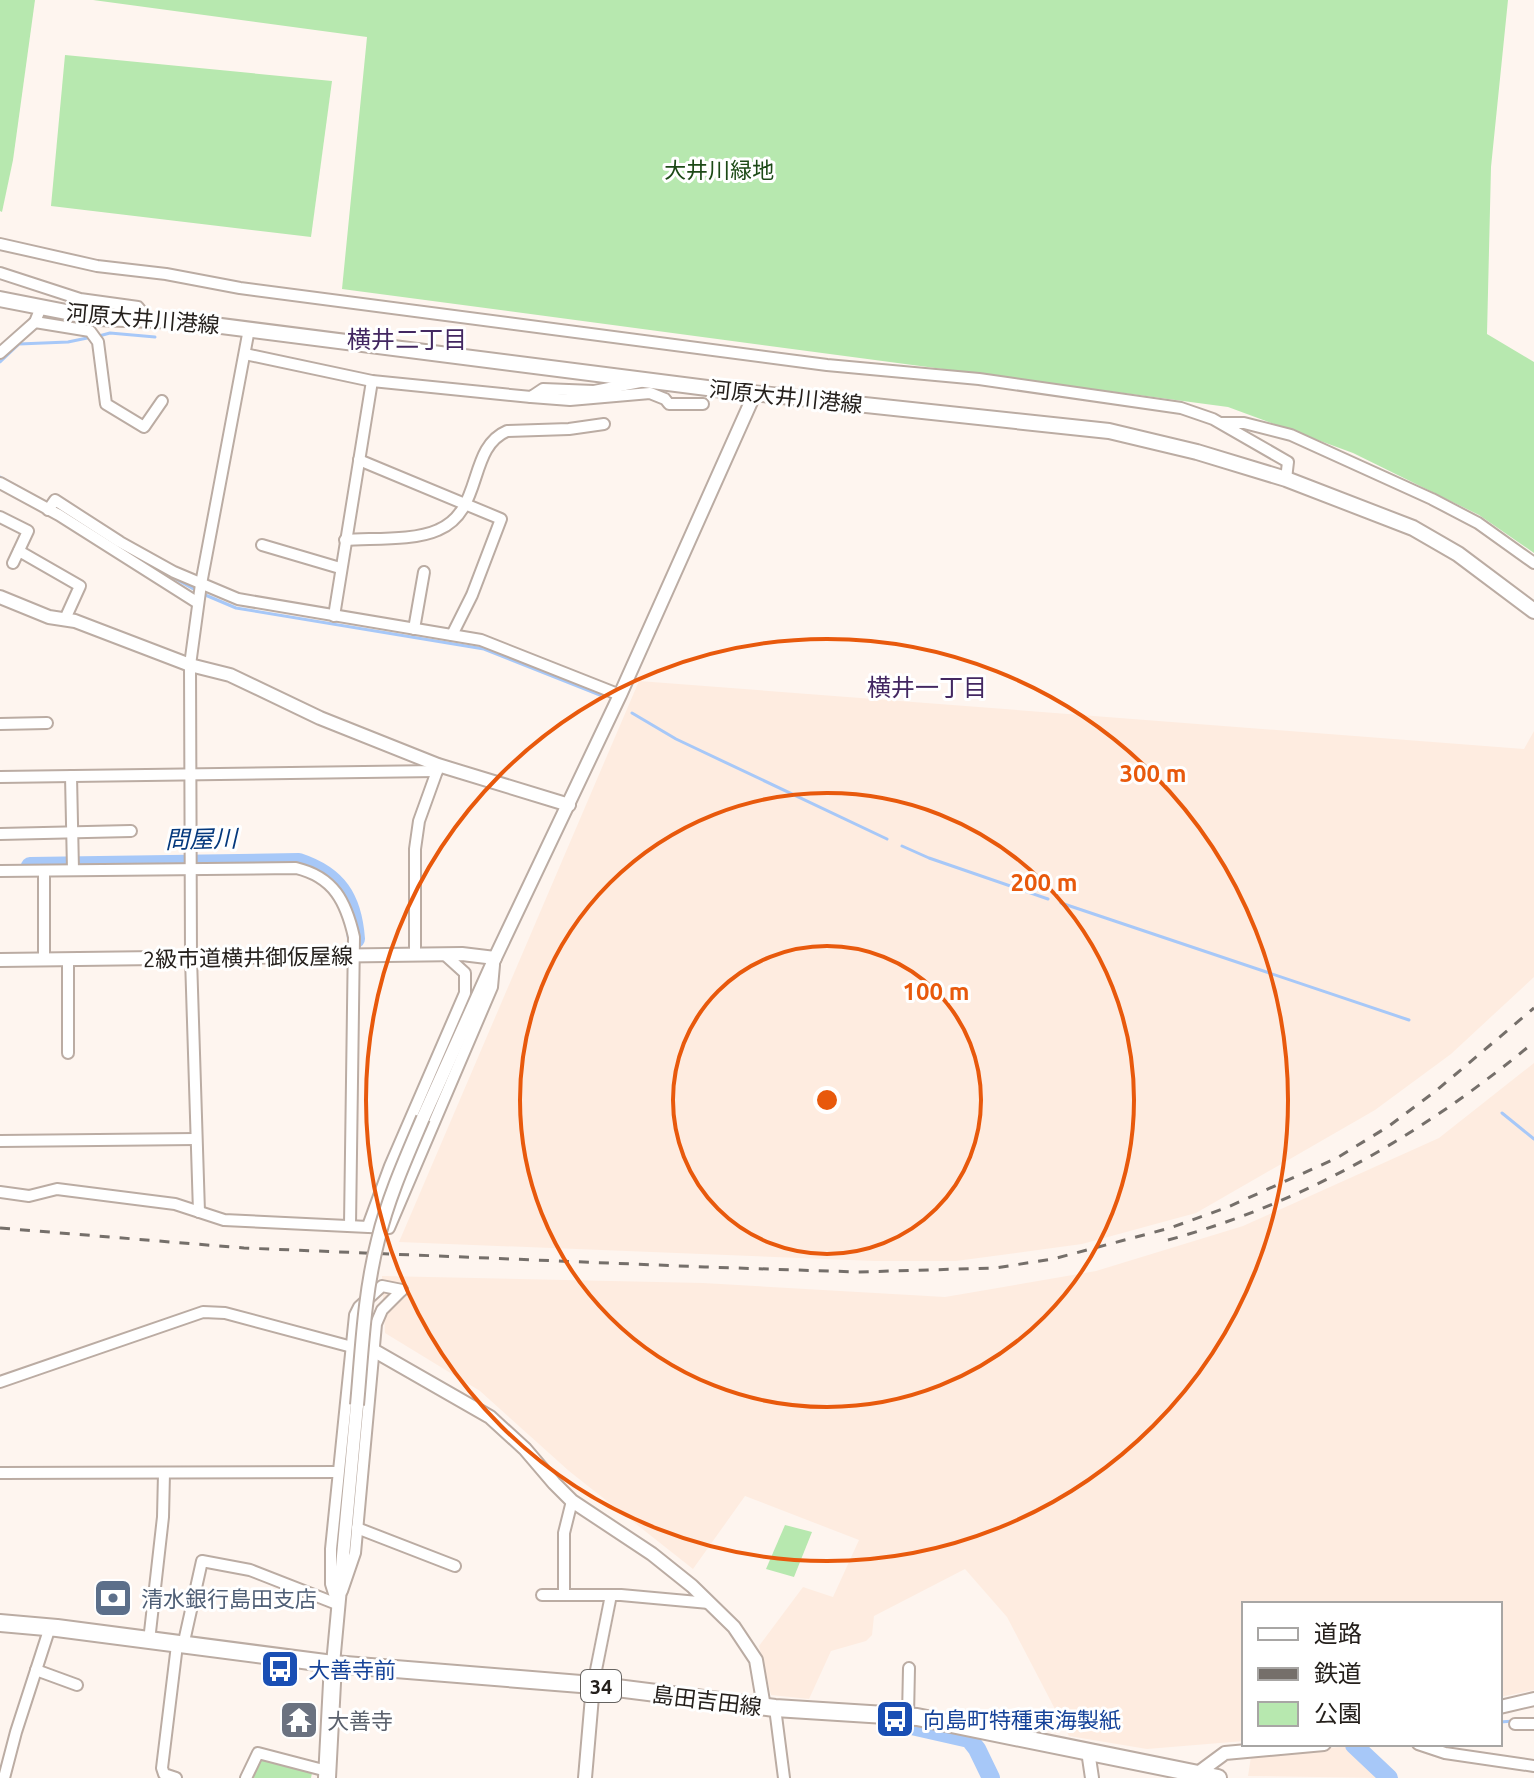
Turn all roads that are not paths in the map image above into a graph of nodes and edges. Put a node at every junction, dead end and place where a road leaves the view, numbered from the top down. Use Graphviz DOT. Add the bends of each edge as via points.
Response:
graph roads {
  1 [pos="0,244"];
  2 [pos="0,273"];
  3 [pos="0,299"];
  4 [pos="38,314"];
  5 [pos="146,317"];
  6 [pos="249,329"];
  7 [pos="0,353"];
  8 [pos="245,354"];
  9 [pos="652,380"];
  10 [pos="372,381"];
  11 [pos="755,393"];
  12 [pos="531,397"];
  13 [pos="162,401"];
  14 [pos="703,404"];
  15 [pos="1220,423"];
  16 [pos="604,424"];
  17 [pos="359,460"];
  18 [pos="1286,479"];
  19 [pos="0,483"];
  20 [pos="467,504"];
  21 [pos="0,517"];
  22 [pos="345,540"];
  23 [pos="262,545"];
  24 [pos="19,551"];
  25 [pos="141,560"];
  26 [pos="13,563"];
  27 [pos="1534,563"];
  28 [pos="340,568"];
  29 [pos="424,572"];
  30 [pos="201,584"];
  31 [pos="0,597"];
  32 [pos="198,601"];
  33 [pos="1534,611"];
  34 [pos="334,616"];
  35 [pos="65,619"];
  36 [pos="414,629"];
  37 [pos="452,635"];
  38 [pos="190,665"];
  39 [pos="620,695"];
  40 [pos="47,723"];
  41 [pos="0,724"];
  42 [pos="438,768"];
  43 [pos="191,774"];
  44 [pos="71,776"];
  45 [pos="0,777"];
  46 [pos="569,805"];
  47 [pos="131,831"];
  48 [pos="72,832"];
  49 [pos="0,834"];
  50 [pos="191,869"];
  51 [pos="73,870"];
  52 [pos="0,871"];
  53 [pos="44,871"];
  54 [pos="444,954"];
  55 [pos="354,955"];
  56 [pos="415,955"];
  57 [pos="191,958"];
  58 [pos="495,958"];
  59 [pos="68,959"];
  60 [pos="0,960"];
  61 [pos="44,960"];
  62 [pos="68,1053"];
  63 [pos="196,1139"];
  64 [pos="0,1141"];
  65 [pos="0,1192"];
  66 [pos="199,1212"];
  67 [pos="350,1225"];
  68 [pos="368,1226"];
  69 [pos="352,1347"];
  70 [pos="373,1350"];
  71 [pos="0,1382"];
  72 [pos="338,1472"];
  73 [pos="0,1473"];
  74 [pos="164,1473"];
  75 [pos="572,1501"];
  76 [pos="357,1528"];
  77 [pos="455,1566"];
  78 [pos="542,1595"];
  79 [pos="564,1595"];
  80 [pos="611,1595"];
  81 [pos="709,1603"];
  82 [pos="337,1604"];
  83 [pos="0,1623"];
  84 [pos="50,1627"];
  85 [pos="149,1641"];
  86 [pos="180,1645"];
  87 [pos="333,1664"];
  88 [pos="909,1668"];
  89 [pos="36,1670"];
  90 [pos="77,1685"];
  91 [pos="593,1685"];
  92 [pos="1534,1699"];
  93 [pos="1502,1707"];
  94 [pos="770,1708"];
  95 [pos="908,1716"];
  96 [pos="1515,1724"];
  97 [pos="1534,1724"];
  98 [pos="1302,1746"];
  99 [pos="1424,1746"];
  100 [pos="1088,1751"];
  101 [pos="1534,1766"];
  102 [pos="1198,1773"];
  103 [pos="327,1775"];
  104 [pos="4,1778"];
  105 [pos="176,1778"];
  106 [pos="246,1778"];
  107 [pos="585,1778"];
  108 [pos="784,1778"];
  109 [pos="1092,1778"];
  110 [pos="1218,1778"];
  1 -- 15 [label="street" via="97,266 240,288 1110,397 1181,408"];
  2 -- 5 [label="street" via="80,299 138,307"];
  3 -- 4 [label="main road, 河原大井川港線"];
  4 -- 5 [label="main road, 河原大井川港線"];
  4 -- 7 [label="street"];
  4 -- 13 [label="street" via="90,331 98,342 106,404 144,427"];
  5 -- 6 [label="main road, 河原大井川港線"];
  6 -- 8 [label="street"];
  6 -- 9 [label="main road, 河原大井川港線"];
  8 -- 10 [label="street"];
  8 -- 30 [label="street"];
  9 -- 11 [label="main road, 河原大井川港線"];
  9 -- 12 [label="street" via="594,391 543,389"];
  10 -- 12 [label="street"];
  10 -- 17 [label="street"];
  11 -- 18 [label="main road, 河原大井川港線" via="1109,431"];
  11 -- 39 [label="street"];
  12 -- 14 [label="street" via="570,400 650,393 669,404"];
  15 -- 18 [label="street" via="1288,462"];
  15 -- 27 [label="street" via="1291,435 1478,523"];
  16 -- 20 [label="street" via="498,434 485,452"];
  17 -- 20 [label="street"];
  17 -- 22 [label="street"];
  18 -- 33 [label="main road, 河原大井川港線" via="1413,528 1458,554"];
  19 -- 25 [label="street" via="52,505"];
  20 -- 22 [label="street" via="455,520 434,532"];
  20 -- 37 [label="street" via="501,519"];
  21 -- 24 [label="street" via="28,531"];
  22 -- 28 [label="street"];
  23 -- 28 [label="street"];
  24 -- 26 [label="street"];
  24 -- 35 [label="street" via="80,586"];
  25 -- 30 [label="street"];
  25 -- 32 [label="street"];
  28 -- 34 [label="street"];
  29 -- 36 [label="street"];
  30 -- 32 [label="street"];
  30 -- 34 [label="street" via="238,599"];
  31 -- 35 [label="street"];
  32 -- 38 [label="street"];
  34 -- 36 [label="street"];
  35 -- 38 [label="street"];
  36 -- 37 [label="street"];
  37 -- 39 [label="street" via="481,640"];
  38 -- 42 [label="street" via="230,675"];
  38 -- 43 [label="street"];
  39 -- 46 [label="street"];
  40 -- 41 [label="street"];
  42 -- 43 [label="street"];
  42 -- 46 [label="street"];
  42 -- 56 [label="street" via="415,849"];
  43 -- 44 [label="street"];
  43 -- 50 [label="street"];
  44 -- 45 [label="street"];
  44 -- 48 [label="street"];
  46 -- 58 [label="street"];
  47 -- 48 [label="street"];
  48 -- 49 [label="street"];
  48 -- 51 [label="street"];
  50 -- 51 [label="street"];
  50 -- 55 [label="street" via="296,868 322,877 349,914"];
  50 -- 57 [label="street"];
  51 -- 53 [label="street"];
  52 -- 53 [label="street"];
  53 -- 61 [label="street"];
  54 -- 56 [label="street, 2級市道横井御仮屋線"];
  54 -- 58 [label="street, 2級市道横井御仮屋線"];
  54 -- 68 [label="street" via="465,973 465,993"];
  55 -- 56 [label="street, 2級市道横井御仮屋線"];
  55 -- 57 [label="street, 2級市道横井御仮屋線"];
  55 -- 67 [label="street"];
  57 -- 59 [label="street, 2級市道横井御仮屋線"];
  57 -- 63 [label="street"];
  58 -- 68 [label="street" via="492,987 389,1228"];
  58 -- 82 [label="street, bridge" via="392,1192 378,1239 368,1288"];
  59 -- 61 [label="street, 2級市道横井御仮屋線"];
  59 -- 62 [label="street"];
  60 -- 61 [label="street, 2級市道横井御仮屋線"];
  63 -- 64 [label="street"];
  63 -- 66 [label="street"];
  65 -- 66 [label="street" via="29,1196 57,1189 175,1204"];
  66 -- 67 [label="street" via="224,1220"];
  67 -- 68 [label="street"];
  69 -- 70 [label="street"];
  69 -- 70 [label="street" via="359,1307 382,1286 402,1290 382,1310"];
  69 -- 71 [label="street" via="225,1313 203,1312"];
  69 -- 72 [label="street"];
  70 -- 75 [label="street" via="490,1417"];
  70 -- 76 [label="street"];
  72 -- 74 [label="street"];
  72 -- 82 [label="street" via="331,1549"];
  73 -- 74 [label="street"];
  74 -- 85 [label="street"];
  75 -- 79 [label="street" via="564,1533"];
  75 -- 81 [label="street" via="652,1554"];
  76 -- 77 [label="street"];
  76 -- 82 [label="street" via="355,1554"];
  78 -- 79 [label="street"];
  79 -- 80 [label="street"];
  80 -- 81 [label="street"];
  80 -- 91 [label="street"];
  81 -- 94 [label="street" via="734,1627 756,1660"];
  82 -- 86 [label="street" via="250,1570 202,1561"];
  82 -- 87 [label="street"];
  83 -- 84 [label="main road, 島田吉田線 / 34"];
  84 -- 85 [label="main road, 島田吉田線 / 34"];
  84 -- 89 [label="street"];
  85 -- 86 [label="main road, 島田吉田線 / 34"];
  86 -- 87 [label="main road, 島田吉田線 / 34"];
  86 -- 105 [label="street" via="162,1768"];
  87 -- 91 [label="main road, 島田吉田線 / 34"];
  87 -- 103 [label="main road"];
  88 -- 95 [label="street"];
  89 -- 90 [label="street"];
  89 -- 104 [label="street"];
  91 -- 94 [label="main road, 島田吉田線 / 34"];
  91 -- 107 [label="street"];
  92 -- 93 [label="street"];
  94 -- 95 [label="main road, 島田吉田線 / 34"];
  94 -- 108 [label="street"];
  95 -- 100 [label="main road, 島田吉田線 / 34"];
  96 -- 97 [label="street"];
  98 -- 102 [label="street" via="1225,1753"];
  99 -- 101 [label="street"];
  100 -- 102 [label="main road, 島田吉田線 / 34"];
  100 -- 109 [label="street"];
  102 -- 110 [label="main road, 島田吉田線 / 34"];
  103 -- 106 [label="street" via="258,1753"];
}
